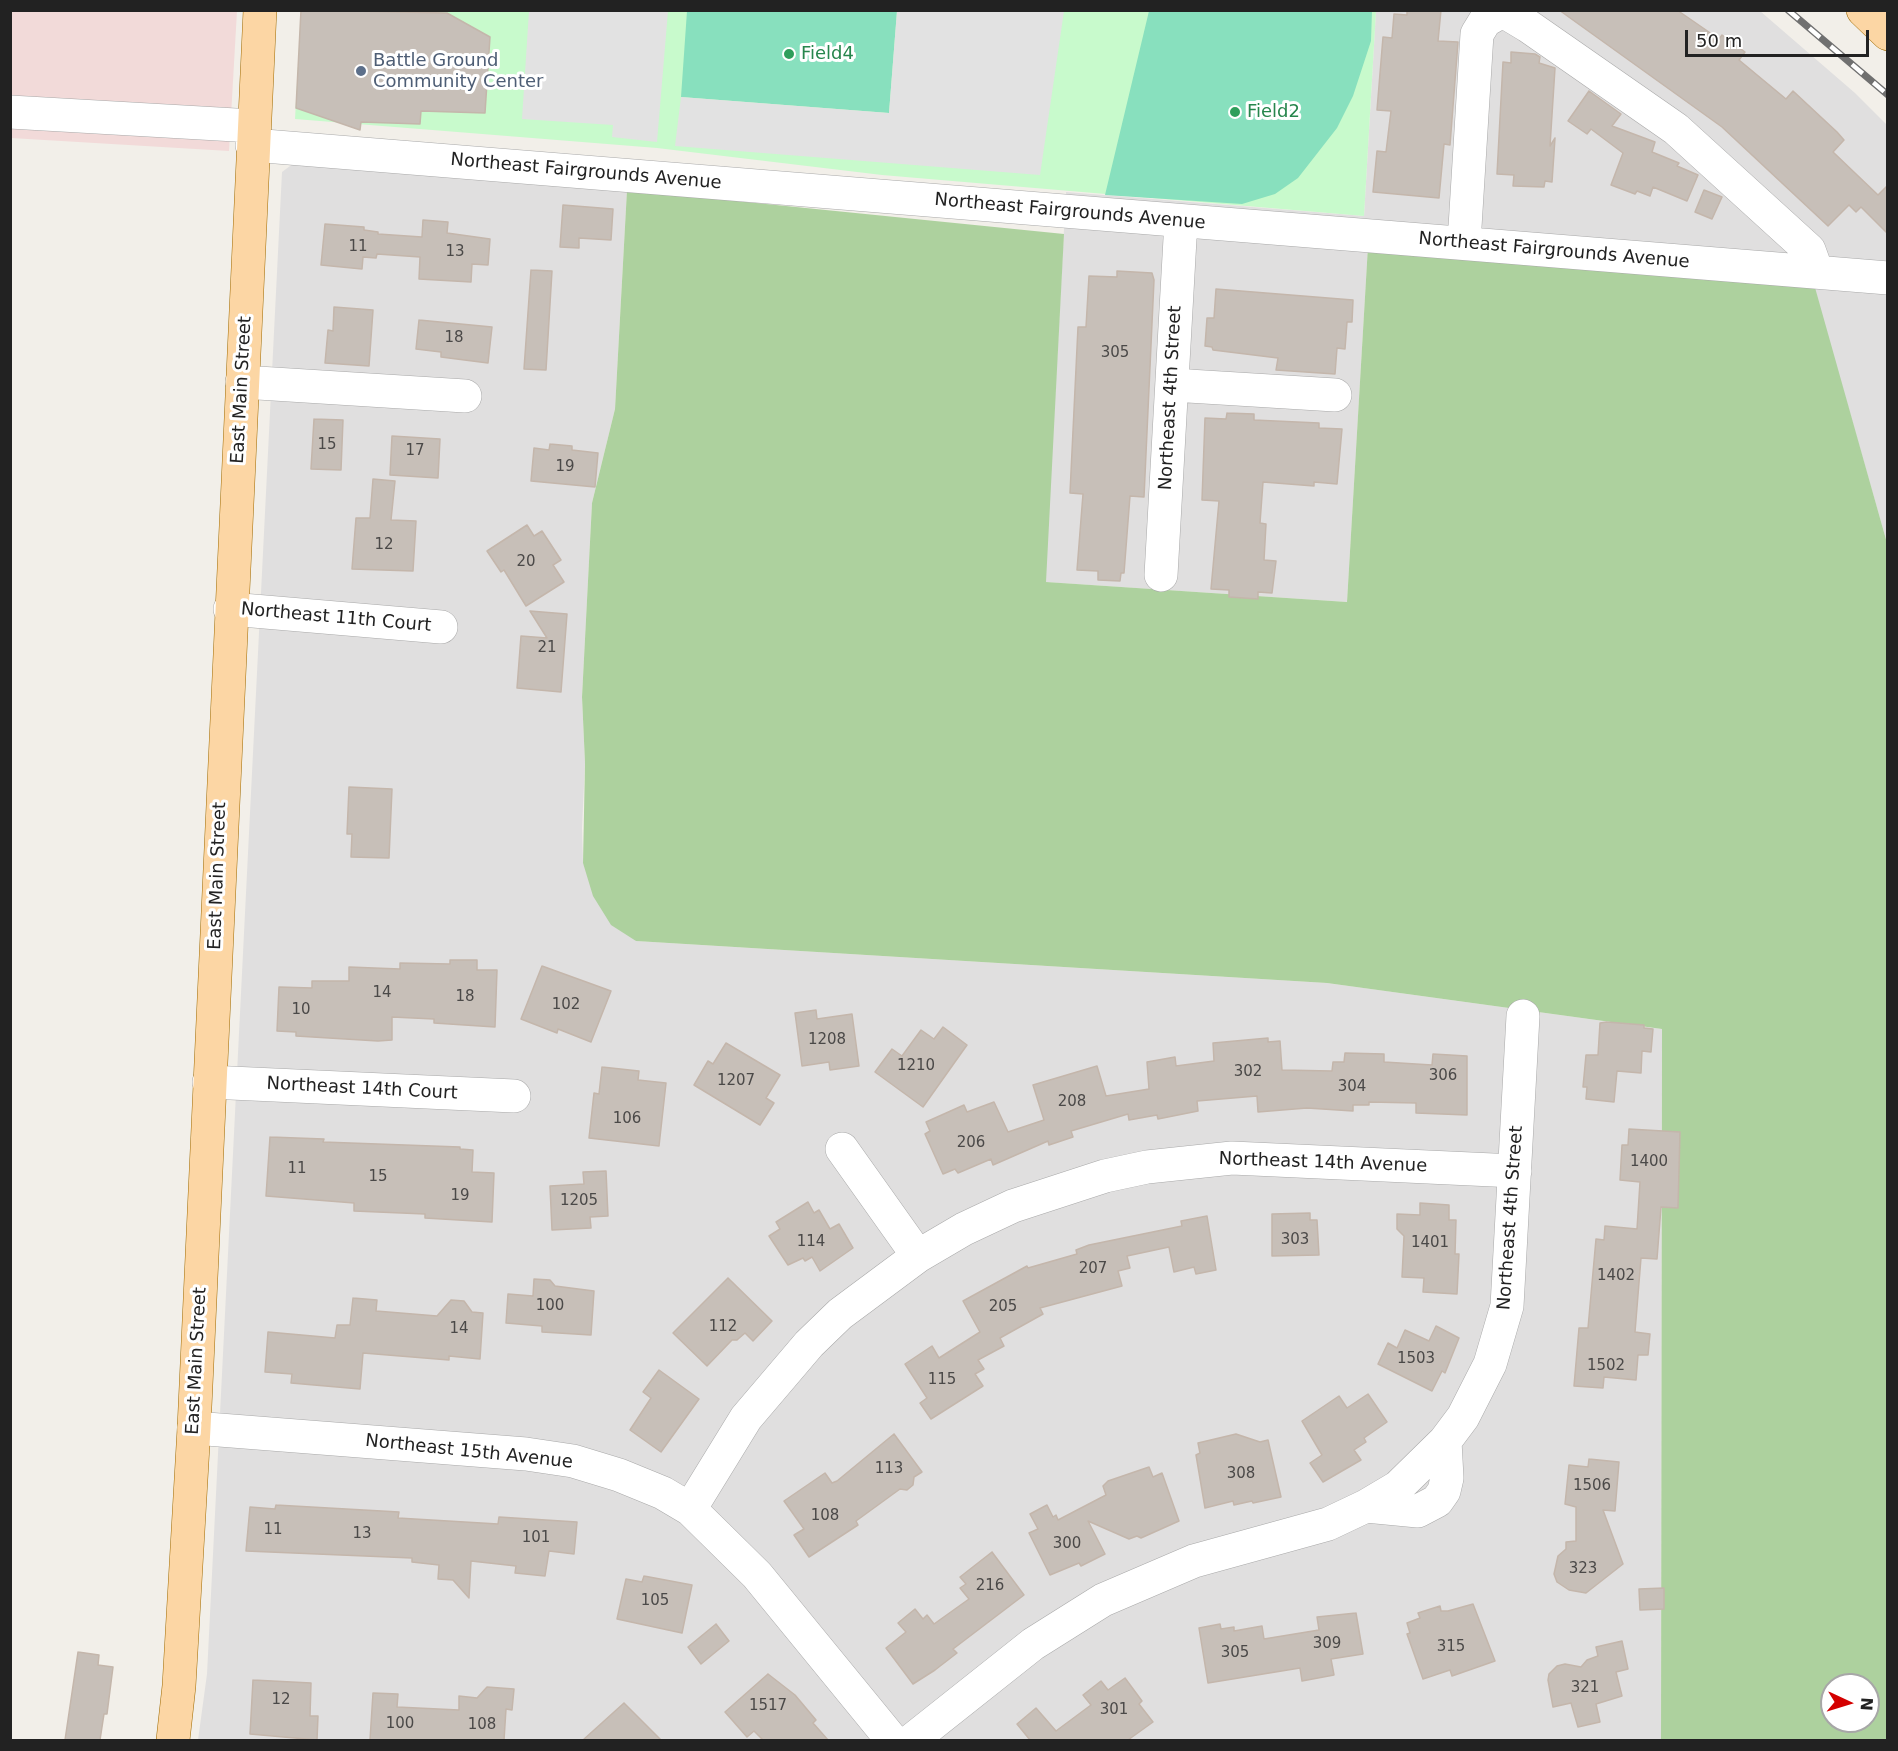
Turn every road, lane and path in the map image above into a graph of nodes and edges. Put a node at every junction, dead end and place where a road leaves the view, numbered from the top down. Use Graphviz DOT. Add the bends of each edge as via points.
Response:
graph roads {
  1 [pos="260,10"];
  2 [pos="1863,10"];
  3 [pos="1490,13"];
  4 [pos="1887,34"];
  5 [pos="10,112"];
  6 [pos="253,135"];
  7 [pos="1181,220"];
  8 [pos="1464,243"];
  9 [pos="1817,272"];
  10 [pos="1887,278"];
  11 [pos="242,382"];
  12 [pos="1172,386"];
  13 [pos="1335,394"];
  14 [pos="465,396"];
  15 [pos="1161,575"];
  16 [pos="230,609"];
  17 [pos="441,627"];
  18 [pos="1523,1016"];
  19 [pos="210,1082"];
  20 [pos="514,1096"];
  21 [pos="842,1149"];
  22 [pos="1515,1171"];
  23 [pos="918,1256"];
  24 [pos="194,1428"];
  25 [pos="690,1509"];
  26 [pos="173,1740"];
  27 [pos="892,1740"];
  28 [pos="912,1740"];
  1 -- 6 [label="main road, East Main Street"];
  2 -- 4 [label="main road"];
  3 -- 8 [label="street" via="1478,34"];
  3 -- 9 [label="street" via="1515,18 1676,129 1809,250"];
  5 -- 6 [label="street, Northeast Fairgrounds Avenue"];
  6 -- 7 [label="street, Northeast Fairgrounds Avenue"];
  6 -- 11 [label="main road, East Main Street"];
  7 -- 8 [label="street, Northeast Fairgrounds Avenue"];
  7 -- 12 [label="street, Northeast 4th Street"];
  8 -- 9 [label="street, Northeast Fairgrounds Avenue"];
  9 -- 10 [label="street, Northeast Fairgrounds Avenue"];
  11 -- 14 [label="street"];
  11 -- 16 [label="main road, East Main Street"];
  12 -- 13 [label="street"];
  12 -- 15 [label="street, Northeast 4th Street"];
  16 -- 17 [label="street, Northeast 11th Court"];
  16 -- 19 [label="main road, East Main Street"];
  18 -- 22 [label="street, Northeast 4th Street"];
  19 -- 20 [label="street, Northeast 14th Court"];
  19 -- 24 [label="main road, East Main Street"];
  21 -- 23 [label="street"];
  22 -- 23 [label="street, Northeast 14th Avenue" via="1286,1158 1232,1158 1147,1167 1063,1187 1013,1206"];
  22 -- 28 [label="street, Northeast 4th Street" via="1510,1271 1500,1335 1478,1391 1445,1441 1398,1487 1328,1524 1194,1561 1103,1600 1033,1644"];
  23 -- 25 [label="street, Northeast 14th Avenue" via="840,1314 780,1376 746,1418"];
  24 -- 25 [label="street, Northeast 15th Avenue" via="573,1461 619,1474"];
  24 -- 26 [label="main road, East Main Street"];
  25 -- 27 [label="street, Northeast 15th Avenue" via="741,1558"];
}
